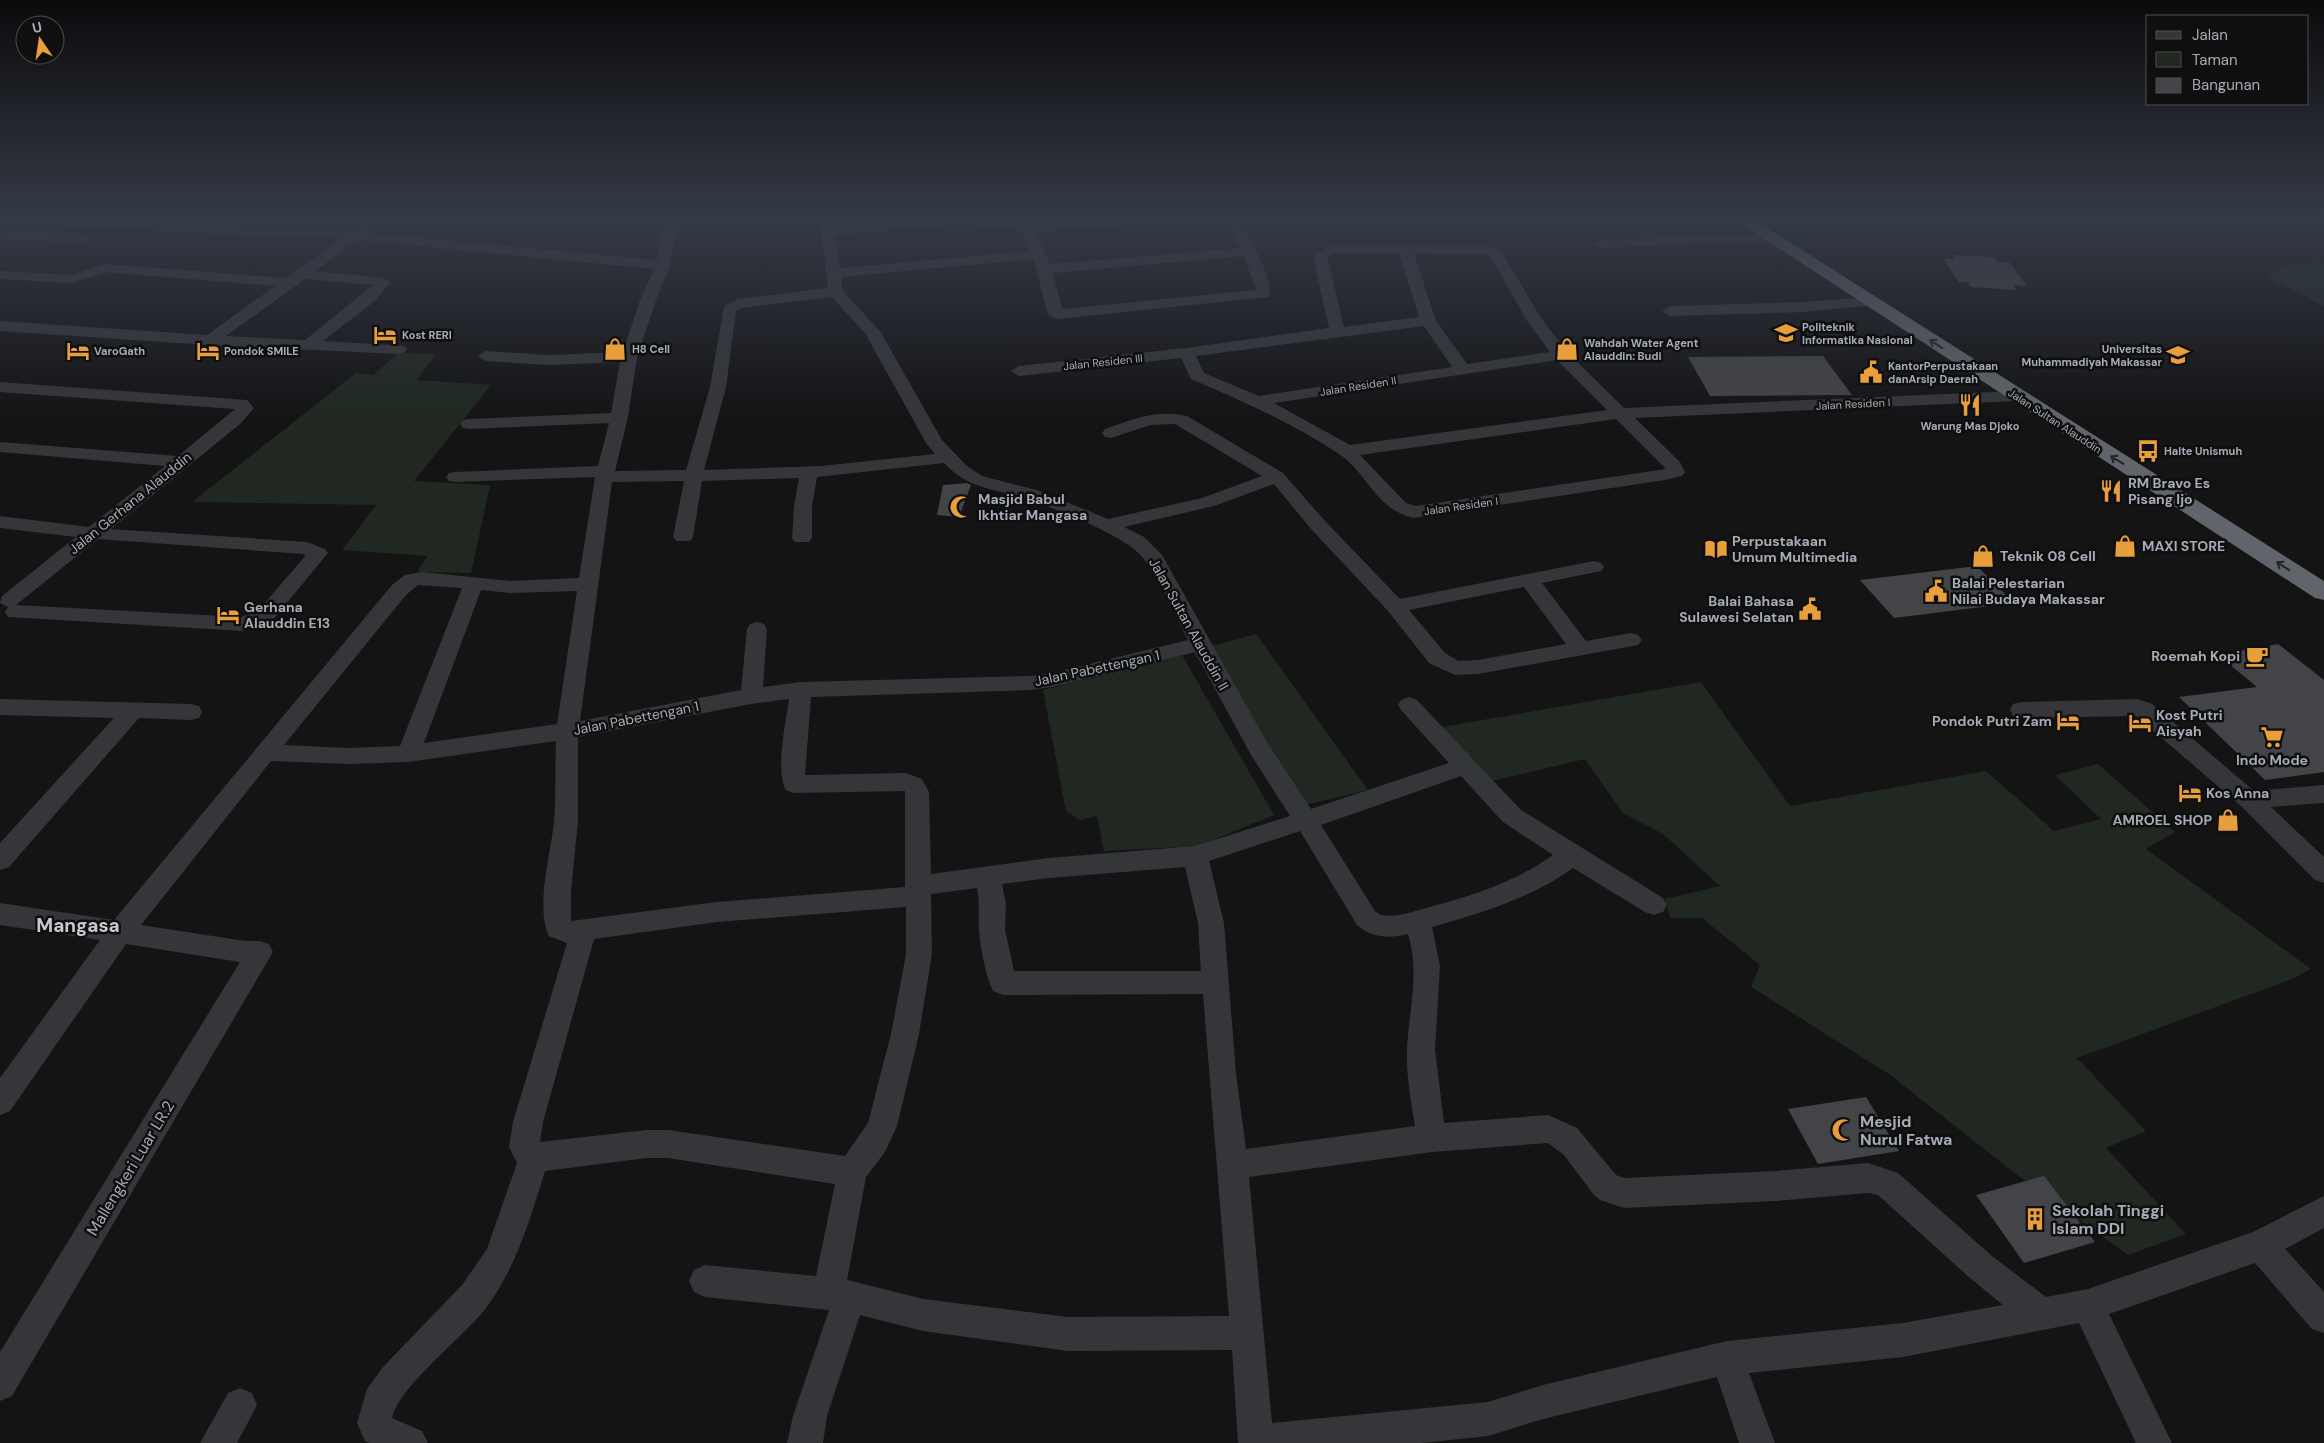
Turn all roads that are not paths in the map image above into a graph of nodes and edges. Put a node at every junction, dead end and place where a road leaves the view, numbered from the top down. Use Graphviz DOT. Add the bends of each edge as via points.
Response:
graph roads {
  1 [pos="280,282"];
  2 [pos="383,282"];
  3 [pos="656,282"];
  4 [pos="834,282"];
  5 [pos="1048,282"];
  6 [pos="1261,282"];
  7 [pos="1326,282"];
  8 [pos="1416,282"];
  9 [pos="1513,282"];
  10 [pos="1842,282"];
  11 [pos="1866,282"];
  12 [pos="288,283"];
  13 [pos="836,292"];
  14 [pos="1872,302"];
  15 [pos="1670,311"];
  16 [pos="1428,321"];
  17 [pos="0,326"];
  18 [pos="1338,332"];
  19 [pos="210,340"];
  20 [pos="309,344"];
  21 [pos="399,348"];
  22 [pos="1186,354"];
  23 [pos="1562,355"];
  24 [pos="486,356"];
  25 [pos="629,357"];
  26 [pos="1463,370"];
  27 [pos="1020,372"];
  28 [pos="0,387"];
  29 [pos="2016,396"];
  30 [pos="1257,401"];
  31 [pos="1622,413"];
  32 [pos="618,417"];
  33 [pos="469,424"];
  34 [pos="1111,433"];
  35 [pos="0,447"];
  36 [pos="1347,451"];
  37 [pos="949,457"];
  38 [pos="181,462"];
  39 [pos="810,471"];
  40 [pos="605,474"];
  41 [pos="2172,474"];
  42 [pos="694,475"];
  43 [pos="455,477"];
  44 [pos="1277,477"];
  45 [pos="2151,481"];
  46 [pos="0,522"];
  47 [pos="1106,525"];
  48 [pos="92,533"];
  49 [pos="683,537"];
  50 [pos="802,538"];
  51 [pos="1594,567"];
  52 [pos="2324,573"];
  53 [pos="1528,580"];
  54 [pos="474,583"];
  55 [pos="588,584"];
  56 [pos="2324,592"];
  57 [pos="1395,606"];
  58 [pos="6,608"];
  59 [pos="757,629"];
  60 [pos="1631,640"];
  61 [pos="1200,644"];
  62 [pos="1581,649"];
  63 [pos="802,690"];
  64 [pos="751,696"];
  65 [pos="1409,705"];
  66 [pos="0,707"];
  67 [pos="2021,710"];
  68 [pos="133,711"];
  69 [pos="191,712"];
  70 [pos="567,731"];
  71 [pos="265,752"];
  72 [pos="408,754"];
  73 [pos="1465,766"];
  74 [pos="2324,794"];
  75 [pos="2248,800"];
  76 [pos="1305,819"];
  77 [pos="1195,856"];
  78 [pos="1571,856"];
  79 [pos="0,860"];
  80 [pos="2324,873"];
  81 [pos="988,876"];
  82 [pos="918,891"];
  83 [pos="1654,905"];
  84 [pos="0,914"];
  85 [pos="1417,921"];
  86 [pos="584,928"];
  87 [pos="120,932"];
  88 [pos="1215,982"];
  89 [pos="0,1102"];
  90 [pos="1432,1138"];
  91 [pos="534,1158"];
  92 [pos="1233,1165"];
  93 [pos="852,1172"];
  94 [pos="2324,1211"];
  95 [pos="2260,1245"];
  96 [pos="705,1281"];
  97 [pos="838,1295"];
  98 [pos="2088,1305"];
  99 [pos="2042,1314"];
  100 [pos="2324,1317"];
  101 [pos="1247,1333"];
  102 [pos="1728,1358"];
  103 [pos="0,1384"];
  104 [pos="240,1405"];
  105 [pos="218,1443"];
  106 [pos="410,1443"];
  107 [pos="805,1443"];
  108 [pos="1256,1443"];
  109 [pos="1757,1443"];
  110 [pos="2154,1443"];
  1 -- 12 [label="street"];
  2 -- 20 [label="street" via="355,309"];
  3 -- 25 [label="street, Jalan Pabettengan 1"];
  4 -- 13 [label="street"];
  5 -- 6 [label="street" via="1055,312 1072,313 1263,294"];
  7 -- 18 [label="street"];
  8 -- 16 [label="street"];
  9 -- 23 [label="street" via="1534,319"];
  10 -- 14 [label="highway, Jalan Sultan Alauddin"];
  11 -- 41 [label="highway, Jalan Sultan Alauddin"];
  12 -- 19 [label="street"];
  13 -- 37 [label="street, Jalan Sultan Alauddin II" via="872,331 929,434"];
  13 -- 42 [label="street" via="738,304 729,309 718,387"];
  14 -- 15 [label="street" via="1802,308"];
  29 -- 14 [label="highway, Jalan Sultan Alauddin, one-way"];
  16 -- 18 [label="street, Jalan Residen III"];
  16 -- 26 [label="street"];
  17 -- 19 [label="street"];
  18 -- 22 [label="street, Jalan Residen III"];
  19 -- 20 [label="street"];
  20 -- 21 [label="street"];
  22 -- 27 [label="street, Jalan Residen III"];
  22 -- 30 [label="street" via="1197,376"];
  23 -- 26 [label="street, Jalan Residen II"];
  23 -- 31 [label="street"];
  24 -- 25 [label="street" via="557,360"];
  25 -- 32 [label="street, Jalan Pabettengan 1"];
  26 -- 30 [label="street, Jalan Residen II"];
  28 -- 38 [label="street, Jalan Gerhana Alauddin" via="244,406 234,420"];
  29 -- 31 [label="street, Jalan Residen I"];
  45 -- 29 [label="highway, Jalan Sultan Alauddin, one-way"];
  30 -- 36 [label="street"];
  31 -- 36 [label="street, Jalan Residen I"];
  31 -- 36 [label="street, Jalan Residen I" via="1674,466 1676,472 1413,512 1399,507"];
  32 -- 33 [label="street"];
  32 -- 40 [label="street, Jalan Pabettengan 1"];
  34 -- 44 [label="street" via="1147,420 1170,416"];
  35 -- 38 [label="street"];
  37 -- 39 [label="street" via="894,466"];
  37 -- 47 [label="street, Jalan Sultan Alauddin II" via="976,480 1030,494"];
  38 -- 48 [label="street, Jalan Gerhana Alauddin"];
  39 -- 42 [label="street"];
  39 -- 50 [label="street" via="803,506"];
  40 -- 42 [label="street"];
  40 -- 43 [label="street"];
  40 -- 55 [label="street, Jalan Pabettengan 1"];
  41 -- 45 [label="highway"];
  41 -- 52 [label="highway, Jalan Sultan Alauddin"];
  42 -- 49 [label="street"];
  44 -- 47 [label="street" via="1207,502"];
  44 -- 57 [label="street"];
  56 -- 45 [label="highway, Jalan Sultan Alauddin, one-way"];
  46 -- 48 [label="street"];
  47 -- 61 [label="street, Jalan Sultan Alauddin II" via="1136,541 1152,555"];
  48 -- 58 [label="street, Jalan Gerhana Alauddin"];
  48 -- 58 [label="street" via="307,548 316,551 317,556 264,616 251,622 235,624"];
  51 -- 53 [label="street"];
  53 -- 57 [label="street"];
  53 -- 62 [label="street"];
  54 -- 55 [label="street" via="518,588"];
  54 -- 71 [label="street" via="412,579 399,590"];
  54 -- 72 [label="street" via="429,710"];
  55 -- 70 [label="street, Jalan Pabettengan 1"];
  57 -- 62 [label="street" via="1428,650 1444,664 1455,668 1478,668"];
  59 -- 64 [label="street"];
  60 -- 62 [label="street"];
  61 -- 63 [label="street, Jalan Pabettengan 1" via="1030,683"];
  61 -- 76 [label="street, Jalan Sultan Alauddin II" via="1259,749"];
  63 -- 64 [label="street, Jalan Pabettengan 1"];
  63 -- 82 [label="street" via="793,766 794,784 896,782 914,785 917,792"];
  64 -- 70 [label="street, Jalan Pabettengan 1"];
  65 -- 73 [label="street"];
  66 -- 68 [label="street"];
  67 -- 75 [label="street" via="2138,707"];
  68 -- 69 [label="street"];
  68 -- 79 [label="street"];
  70 -- 72 [label="street"];
  70 -- 86 [label="street" via="568,782 556,902 558,928 567,932"];
  71 -- 72 [label="street" via="349,756"];
  71 -- 87 [label="street"];
  73 -- 76 [label="street"];
  73 -- 78 [label="street" via="1512,816"];
  74 -- 75 [label="street"];
  75 -- 80 [label="street"];
  76 -- 77 [label="street"];
  76 -- 85 [label="street, Jalan Sultan Alauddin II" via="1370,923 1384,928"];
  77 -- 81 [label="street"];
  77 -- 88 [label="street" via="1210,923"];
  78 -- 83 [label="street"];
  78 -- 85 [label="street, Jalan Sultan Alauddin II" via="1536,881 1492,901"];
  81 -- 82 [label="street"];
  81 -- 88 [label="street" via="993,904 992,930 1003,982"];
  82 -- 86 [label="street"];
  82 -- 93 [label="street" via="919,954 905,1034 882,1126"];
  84 -- 87 [label="street"];
  85 -- 90 [label="street" via="1425,940 1428,962 1427,1009 1422,1039"];
  86 -- 91 [label="street" via="528,1122 524,1146 527,1154"];
  87 -- 89 [label="street"];
  87 -- 103 [label="street, Mallengkeri Luar LR.2" via="260,952"];
  88 -- 92 [label="street"];
  90 -- 92 [label="street"];
  90 -- 99 [label="street" via="1556,1131 1567,1136 1605,1185 1624,1193 1868,1178 1880,1180 1981,1268"];
  91 -- 93 [label="street" via="668,1144"];
  91 -- 106 [label="street" via="499,1259 474,1297 395,1379 379,1401 374,1424 378,1429"];
  92 -- 101 [label="street"];
  93 -- 97 [label="street" via="833,1276"];
  94 -- 95 [label="street"];
  95 -- 98 [label="street"];
  95 -- 100 [label="street"];
  96 -- 97 [label="street"];
  97 -- 101 [label="street" via="923,1315 1068,1334"];
  97 -- 107 [label="street"];
  98 -- 99 [label="street"];
  98 -- 110 [label="street"];
  99 -- 102 [label="street" via="1903,1340"];
  101 -- 108 [label="street"];
  102 -- 108 [label="street" via="1543,1402 1488,1420"];
  102 -- 109 [label="street"];
  104 -- 105 [label="street"];
}
